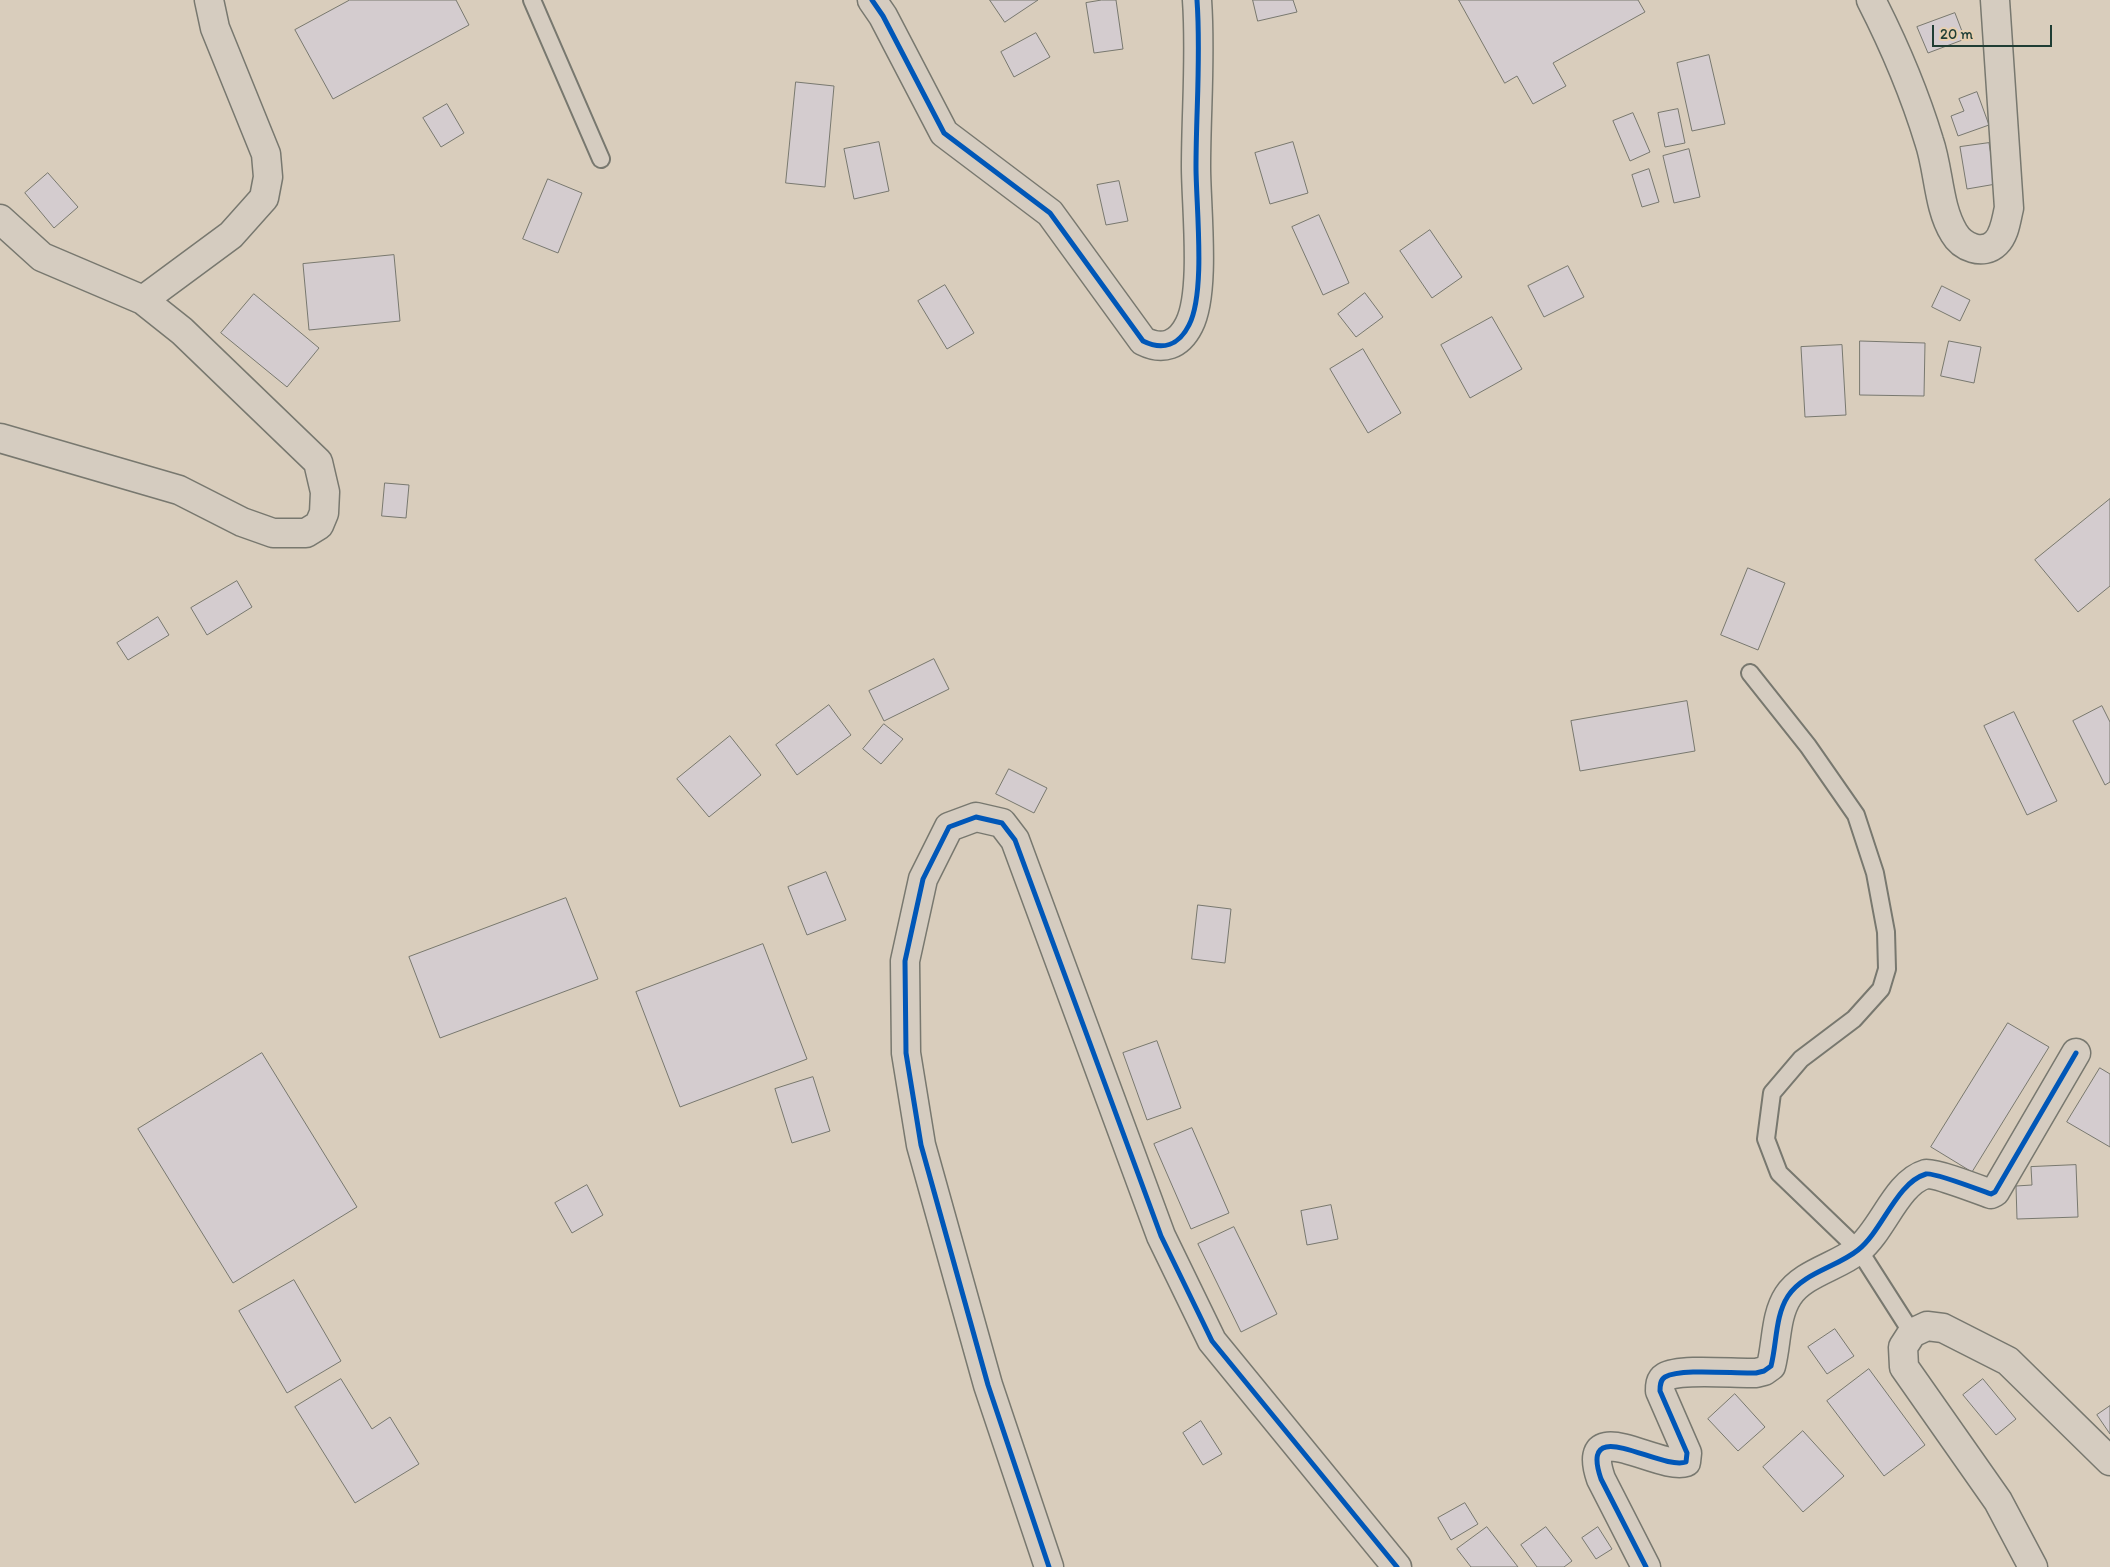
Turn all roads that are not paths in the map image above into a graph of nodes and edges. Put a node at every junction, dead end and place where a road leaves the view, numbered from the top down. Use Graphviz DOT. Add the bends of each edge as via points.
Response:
graph roads {
  1 [pos="209,0"];
  2 [pos="532,0"];
  3 [pos="872,0"];
  4 [pos="1197,0"];
  5 [pos="1871,0"];
  6 [pos="1995,0"];
  7 [pos="601,159"];
  8 [pos="0,219"];
  9 [pos="143,300"];
  10 [pos="0,438"];
  11 [pos="1750,673"];
  12 [pos="2076,1053"];
  13 [pos="1859,1250"];
  14 [pos="1912,1332"];
  15 [pos="2110,1461"];
  16 [pos="1049,1567"];
  17 [pos="1397,1567"];
  18 [pos="1646,1567"];
  19 [pos="2033,1567"];
  1 -- 9 [label="street" via="215,28 266,154 268,177 264,198 231,235"];
  2 -- 7 [label="lane"];
  3 -- 4 [label="street" via="944,133 1050,213 1143,341 1154,346 1176,343 1184,335 1190,323 1198,283 1196,167 1200,32"];
  5 -- 6 [label="street" via="1895,46 1930,142 1954,235 1968,247 1981,250 1995,244 2005,229 2009,208"];
  8 -- 9 [label="street" via="42,257"];
  9 -- 10 [label="street" via="182,331 318,462 325,492 324,513 319,524 306,533 273,532 242,522 179,490"];
  11 -- 13 [label="lane" via="1808,746 1856,815 1875,872 1886,932 1887,969 1881,988 1854,1018 1801,1059 1772,1093 1766,1138 1779,1172"];
  12 -- 13 [label="street" via="1998,1189 1991,1194 1928,1173 1915,1178"];
  13 -- 14 [label="lane"];
  13 -- 18 [label="street" via="1801,1282 1790,1293 1782,1305 1771,1366 1764,1371 1746,1374 1689,1373 1671,1375 1661,1381 1660,1391 1687,1453 1686,1462 1673,1463 1615,1446 1604,1446 1598,1450 1595,1456 1601,1478"];
  14 -- 15 [label="street" via="1927,1326 1943,1328 2008,1360"];
  14 -- 19 [label="street" via="1903,1346 1904,1367 1998,1501"];
  16 -- 17 [label="street" via="988,1384 924,1155 906,1053 905,961 923,879 949,826 976,817 1002,823 1015,840 1161,1236 1212,1340"];
}
